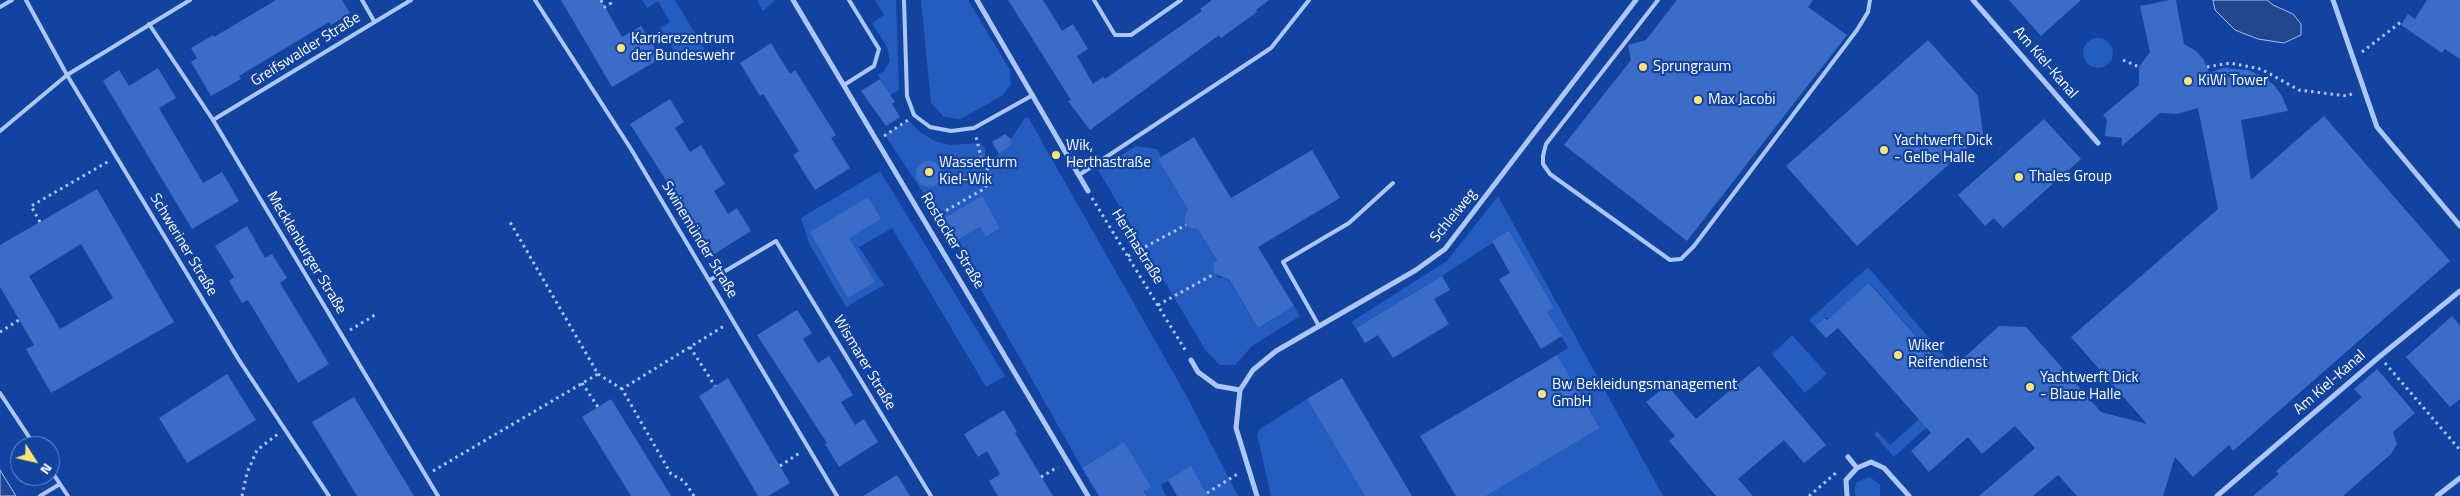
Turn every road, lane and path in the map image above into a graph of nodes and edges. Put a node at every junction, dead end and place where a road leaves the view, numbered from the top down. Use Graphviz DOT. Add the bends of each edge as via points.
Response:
graph roads {
  1 [pos="12,0"];
  2 [pos="26,0"];
  3 [pos="190,0"];
  4 [pos="362,0"];
  5 [pos="411,0"];
  6 [pos="535,0"];
  7 [pos="601,0"];
  8 [pos="610,0"];
  9 [pos="793,0"];
  10 [pos="849,0"];
  11 [pos="904,0"];
  12 [pos="977,0"];
  13 [pos="1094,0"];
  14 [pos="1181,0"];
  15 [pos="1309,0"];
  16 [pos="1636,0"];
  17 [pos="1658,0"];
  18 [pos="1870,0"];
  19 [pos="1973,0"];
  20 [pos="2333,0"];
  21 [pos="0,8"];
  22 [pos="374,22"];
  23 [pos="2401,22"];
  24 [pos="149,24"];
  25 [pos="2353,58"];
  26 [pos="2123,60"];
  27 [pos="2139,66"];
  28 [pos="2207,67"];
  29 [pos="67,75"];
  30 [pos="844,85"];
  31 [pos="2364,89"];
  32 [pos="1033,94"];
  33 [pos="914,115"];
  34 [pos="213,120"];
  35 [pos="974,128"];
  36 [pos="0,130"];
  37 [pos="877,140"];
  38 [pos="2098,143"];
  39 [pos="116,156"];
  40 [pos="1079,175"];
  41 [pos="1393,183"];
  42 [pos="1088,191"];
  43 [pos="40,222"];
  44 [pos="510,222"];
  45 [pos="926,223"];
  46 [pos="1186,225"];
  47 [pos="2460,226"];
  48 [pos="1128,256"];
  49 [pos="1214,274"];
  50 [pos="710,280"];
  51 [pos="2460,291"];
  52 [pos="1158,305"];
  53 [pos="375,315"];
  54 [pos="19,320"];
  55 [pos="734,320"];
  56 [pos="1319,326"];
  57 [pos="0,332"];
  58 [pos="342,335"];
  59 [pos="690,346"];
  60 [pos="2379,357"];
  61 [pos="1191,360"];
  62 [pos="598,374"];
  63 [pos="582,383"];
  64 [pos="715,386"];
  65 [pos="622,389"];
  66 [pos="1240,390"];
  67 [pos="0,394"];
  68 [pos="598,407"];
  69 [pos="285,430"];
  70 [pos="28,436"];
  71 [pos="808,448"];
  72 [pos="2460,450"];
  73 [pos="1850,459"];
  74 [pos="1068,462"];
  75 [pos="780,466"];
  76 [pos="1248,467"];
  77 [pos="1857,468"];
  78 [pos="426,475"];
  79 [pos="1041,477"];
  80 [pos="2460,478"];
  81 [pos="60,484"];
  82 [pos="57,486"];
  83 [pos="1207,493"];
  84 [pos="40,496"];
  85 [pos="68,496"];
  86 [pos="242,496"];
  87 [pos="328,496"];
  88 [pos="438,496"];
  89 [pos="694,496"];
  90 [pos="837,496"];
  91 [pos="931,496"];
  92 [pos="1088,496"];
  93 [pos="1258,496"];
  94 [pos="1809,496"];
  95 [pos="1847,496"];
  96 [pos="1909,496"];
  97 [pos="2217,496"];
  98 [pos="2437,496"];
  1 -- 21 [label="lane"];
  2 -- 29 [label="lane, Schweriner Straße"];
  3 -- 24 [label="lane"];
  4 -- 22 [label="lane"];
  5 -- 22 [label="lane, Greifswalder Straße"];
  6 -- 50 [label="lane, Swinemünder Straße"];
  7 -- 8 [label="path" via="605,7 611,3"];
  9 -- 30 [label="street, Rostocker Straße"];
  10 -- 30 [label="lane" via="879,49 874,66"];
  11 -- 33 [label="lane" via="907,96"];
  12 -- 32 [label="street"];
  13 -- 14 [label="lane" via="1115,34 1131,35"];
  15 -- 40 [label="lane" via="1271,48"];
  16 -- 56 [label="street, Schleiweg" via="1446,249"];
  17 -- 18 [label="lane" via="1546,144 1543,164 1550,174 1670,260 1681,259 1694,246 1857,30 1868,12"];
  19 -- 38 [label="street, Am Kiel-Kanal"];
  20 -- 25 [label="street"];
  22 -- 34 [label="lane, Greifswalder Straße"];
  23 -- 25 [label="path"];
  24 -- 29 [label="lane"];
  24 -- 34 [label="lane, Mecklenburger Straße"];
  25 -- 31 [label="street"];
  26 -- 27 [label="path"];
  28 -- 31 [label="path" via="2230,63 2261,69 2299,90 2347,96"];
  29 -- 36 [label="lane"];
  29 -- 39 [label="lane, Schweriner Straße"];
  30 -- 37 [label="street, Rostocker Straße"];
  31 -- 47 [label="street" via="2377,127"];
  32 -- 35 [label="lane"];
  32 -- 40 [label="street"];
  33 -- 35 [label="lane" via="930,128 951,131"];
  33 -- 37 [label="path"];
  34 -- 58 [label="lane, Mecklenburger Straße"];
  35 -- 45 [label="path" via="981,157 991,177 989,183"];
  37 -- 45 [label="street, Rostocker Straße"];
  39 -- 43 [label="path" via="31,206"];
  39 -- 69 [label="lane, Schweriner Straße" via="238,360"];
  40 -- 42 [label="street"];
  41 -- 56 [label="lane" via="1350,223 1283,262"];
  42 -- 48 [label="path, Herthastraße"];
  44 -- 62 [label="path"];
  45 -- 74 [label="street, Rostocker Straße"];
  46 -- 48 [label="path"];
  48 -- 52 [label="path, Herthastraße"];
  49 -- 52 [label="path"];
  50 -- 55 [label="lane, Swinemünder Straße"];
  50 -- 91 [label="lane, Wismarer Straße" via="776,241"];
  51 -- 60 [label="street, Am Kiel-Kanal"];
  52 -- 61 [label="path, Herthastraße"];
  53 -- 58 [label="path"];
  54 -- 57 [label="path"];
  55 -- 59 [label="path"];
  55 -- 71 [label="lane, Swinemünder Straße"];
  56 -- 66 [label="street, Schleiweg" via="1258,366"];
  58 -- 78 [label="lane, Mecklenburger Straße"];
  59 -- 64 [label="path"];
  59 -- 65 [label="path"];
  60 -- 72 [label="path"];
  60 -- 97 [label="street, Am Kiel-Kanal"];
  61 -- 66 [label="street" via="1198,372 1217,386"];
  62 -- 63 [label="path"];
  62 -- 65 [label="path"];
  63 -- 68 [label="path"];
  63 -- 78 [label="path"];
  65 -- 89 [label="path" via="671,474 684,481"];
  66 -- 76 [label="street" via="1236,428"];
  67 -- 70 [label="lane"];
  69 -- 86 [label="path" via="257,450"];
  69 -- 87 [label="lane, Schweriner Straße"];
  71 -- 75 [label="path"];
  71 -- 90 [label="lane, Swinemünder Straße"];
  73 -- 77 [label="street"];
  73 -- 94 [label="path"];
  74 -- 79 [label="path"];
  74 -- 92 [label="street, Rostocker Straße"];
  76 -- 83 [label="path"];
  76 -- 93 [label="street"];
  77 -- 95 [label="street" via="1846,480"];
  77 -- 96 [label="street" via="1871,462 1884,468"];
  78 -- 88 [label="lane, Mecklenburger Straße"];
  80 -- 98 [label="street"];
  81 -- 85 [label="lane"];
  82 -- 84 [label="lane"];
}
